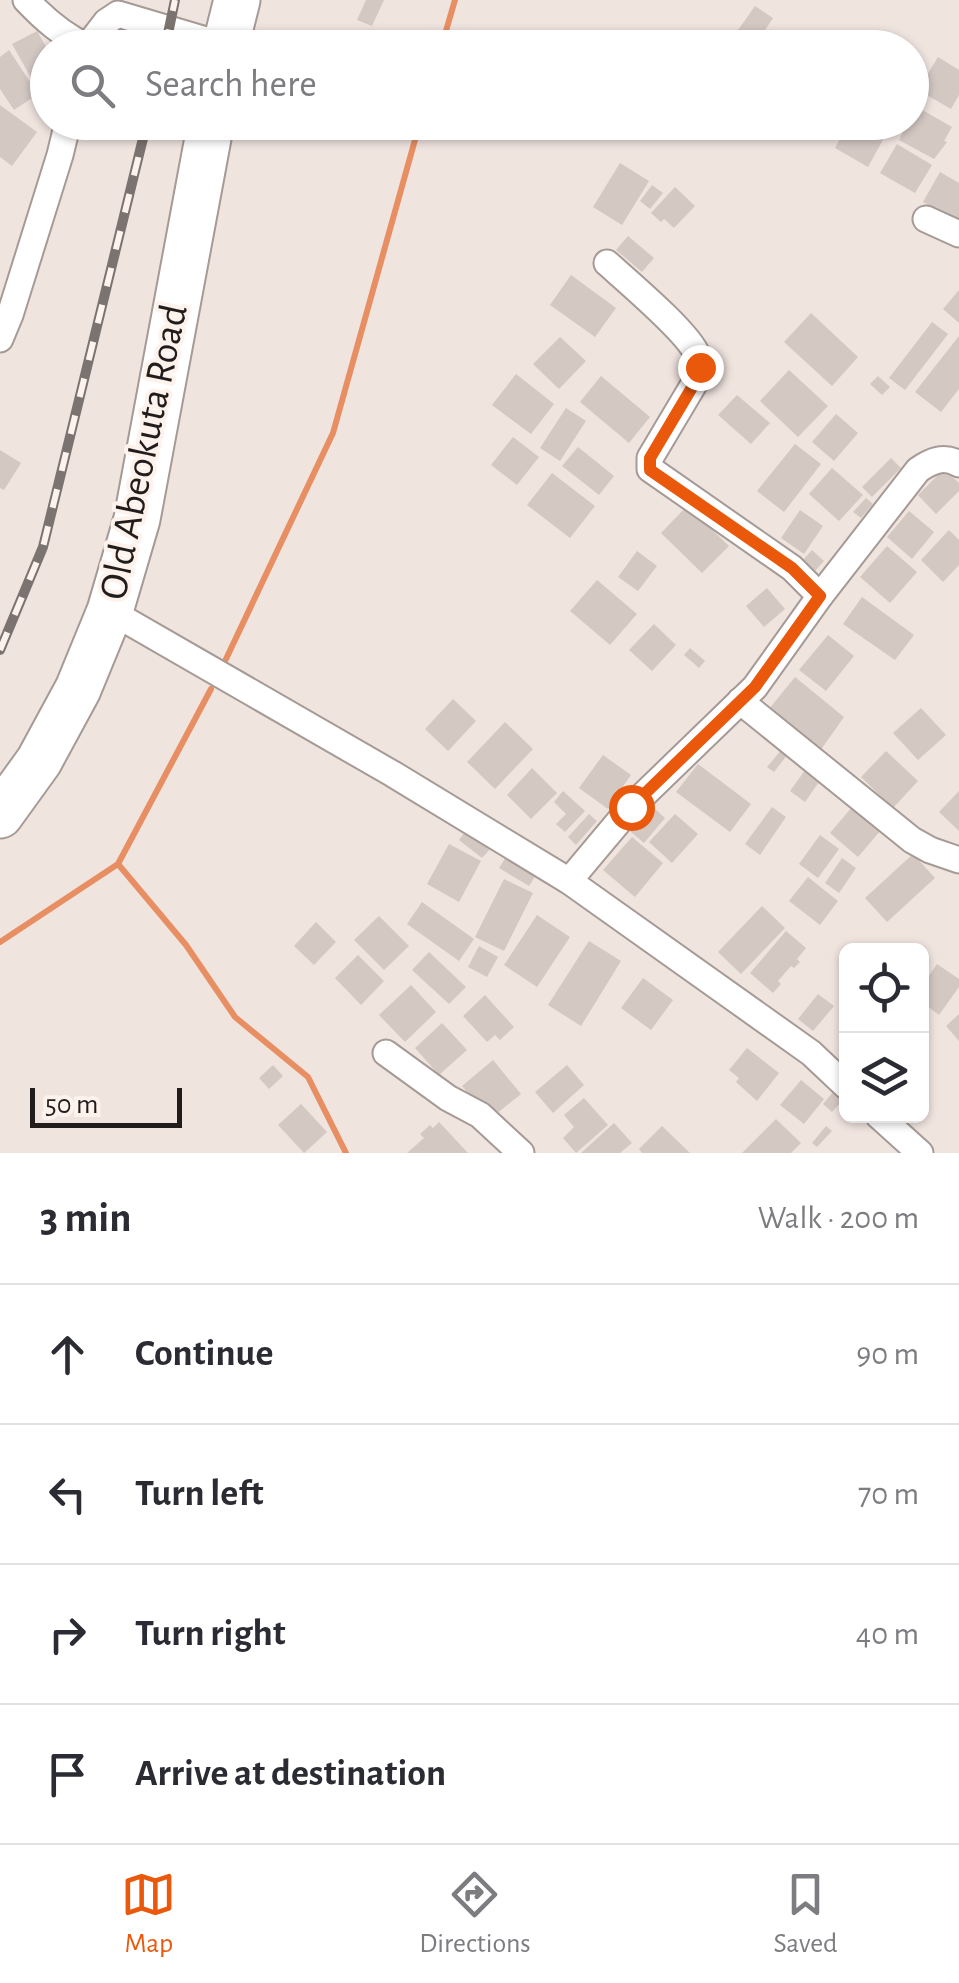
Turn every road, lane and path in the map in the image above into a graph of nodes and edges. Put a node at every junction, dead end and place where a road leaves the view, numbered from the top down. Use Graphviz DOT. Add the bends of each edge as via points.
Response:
graph roads {
  1 [pos="26,0"];
  2 [pos="237,0"];
  3 [pos="117,7"];
  4 [pos="58,30"];
  5 [pos="99,30"];
  6 [pos="181,30"];
  7 [pos="229,30"];
  8 [pos="63,140"];
  9 [pos="208,140"];
  10 [pos="926,218"];
  11 [pos="959,234"];
  12 [pos="608,263"];
  13 [pos="0,339"];
  14 [pos="959,464"];
  15 [pos="820,596"];
  16 [pos="110,611"];
  17 [pos="740,701"];
  18 [pos="0,815"];
  19 [pos="959,860"];
  20 [pos="569,881"];
  21 [pos="386,1053"];
  22 [pos="839,1079"];
  23 [pos="887,1123"];
  24 [pos="522,1153"];
  25 [pos="920,1153"];
  1 -- 4 [label="street"];
  2 -- 7 [label="highway"];
  3 -- 5 [label="street"];
  3 -- 6 [label="street"];
  8 -- 13 [label="street"];
  9 -- 16 [label="highway, Old Abeokuta Road" via="137,519"];
  10 -- 11 [label="street"];
  12 -- 15 [label="street" via="696,351 700,367 650,458 650,470 792,568"];
  14 -- 15 [label="street" via="932,460 918,470"];
  15 -- 17 [label="street"];
  16 -- 18 [label="highway, Old Abeokuta Road" via="39,761"];
  16 -- 20 [label="street"];
  17 -- 19 [label="street" via="912,840"];
  17 -- 20 [label="street" via="631,807"];
  20 -- 22 [label="street"];
  21 -- 24 [label="street" via="480,1115"];
  23 -- 25 [label="street"];
}
